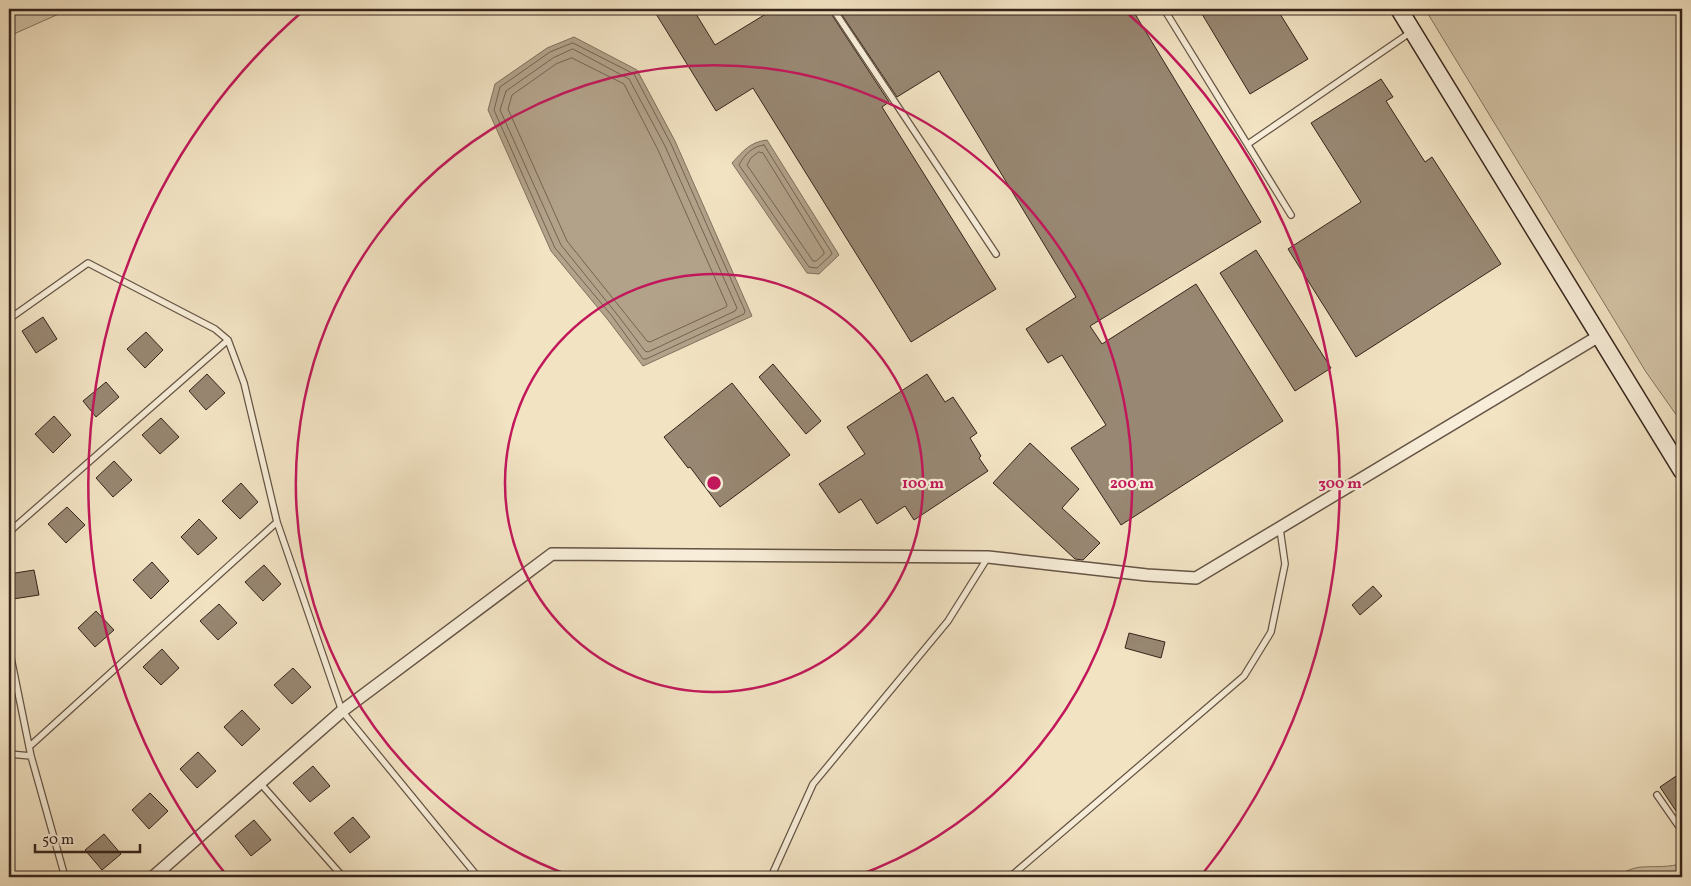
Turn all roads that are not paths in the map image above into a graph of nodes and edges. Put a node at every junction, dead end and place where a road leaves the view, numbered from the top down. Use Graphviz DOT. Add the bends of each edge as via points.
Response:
graph roads {
  1 [pos="833,9"];
  2 [pos="1164,9"];
  3 [pos="1398,9"];
  4 [pos="1412,31"];
  5 [pos="1248,144"];
  6 [pos="1291,215"];
  7 [pos="996,254"];
  8 [pos="9,319"];
  9 [pos="1600,336"];
  10 [pos="228,340"];
  11 [pos="1682,471"];
  12 [pos="277,522"];
  13 [pos="1280,528"];
  14 [pos="9,532"];
  15 [pos="988,557"];
  16 [pos="9,648"];
  17 [pos="342,711"];
  18 [pos="30,746"];
  19 [pos="9,754"];
  20 [pos="32,756"];
  21 [pos="261,784"];
  22 [pos="1658,795"];
  23 [pos="1682,831"];
  24 [pos="65,877"];
  25 [pos="153,877"];
  26 [pos="342,877"];
  27 [pos="478,877"];
  28 [pos="771,877"];
  29 [pos="1010,877"];
  1 -- 7 [label="lane"];
  2 -- 5 [label="lane"];
  3 -- 4 [label="street"];
  4 -- 5 [label="lane"];
  4 -- 9 [label="street"];
  5 -- 6 [label="lane"];
  8 -- 10 [label="lane" via="88,264 215,329"];
  9 -- 11 [label="street"];
  9 -- 13 [label="street"];
  10 -- 12 [label="lane" via="244,383"];
  10 -- 14 [label="lane"];
  12 -- 17 [label="lane"];
  12 -- 18 [label="lane"];
  13 -- 15 [label="street" via="1196,578"];
  13 -- 29 [label="lane" via="1285,564 1271,632 1244,676"];
  15 -- 17 [label="street" via="552,554"];
  15 -- 28 [label="lane" via="948,622 813,784"];
  16 -- 18 [label="lane"];
  17 -- 21 [label="street"];
  17 -- 27 [label="lane"];
  18 -- 20 [label="lane"];
  19 -- 20 [label="lane"];
  20 -- 24 [label="lane"];
  21 -- 25 [label="street"];
  21 -- 26 [label="lane"];
  22 -- 23 [label="lane"];
}
